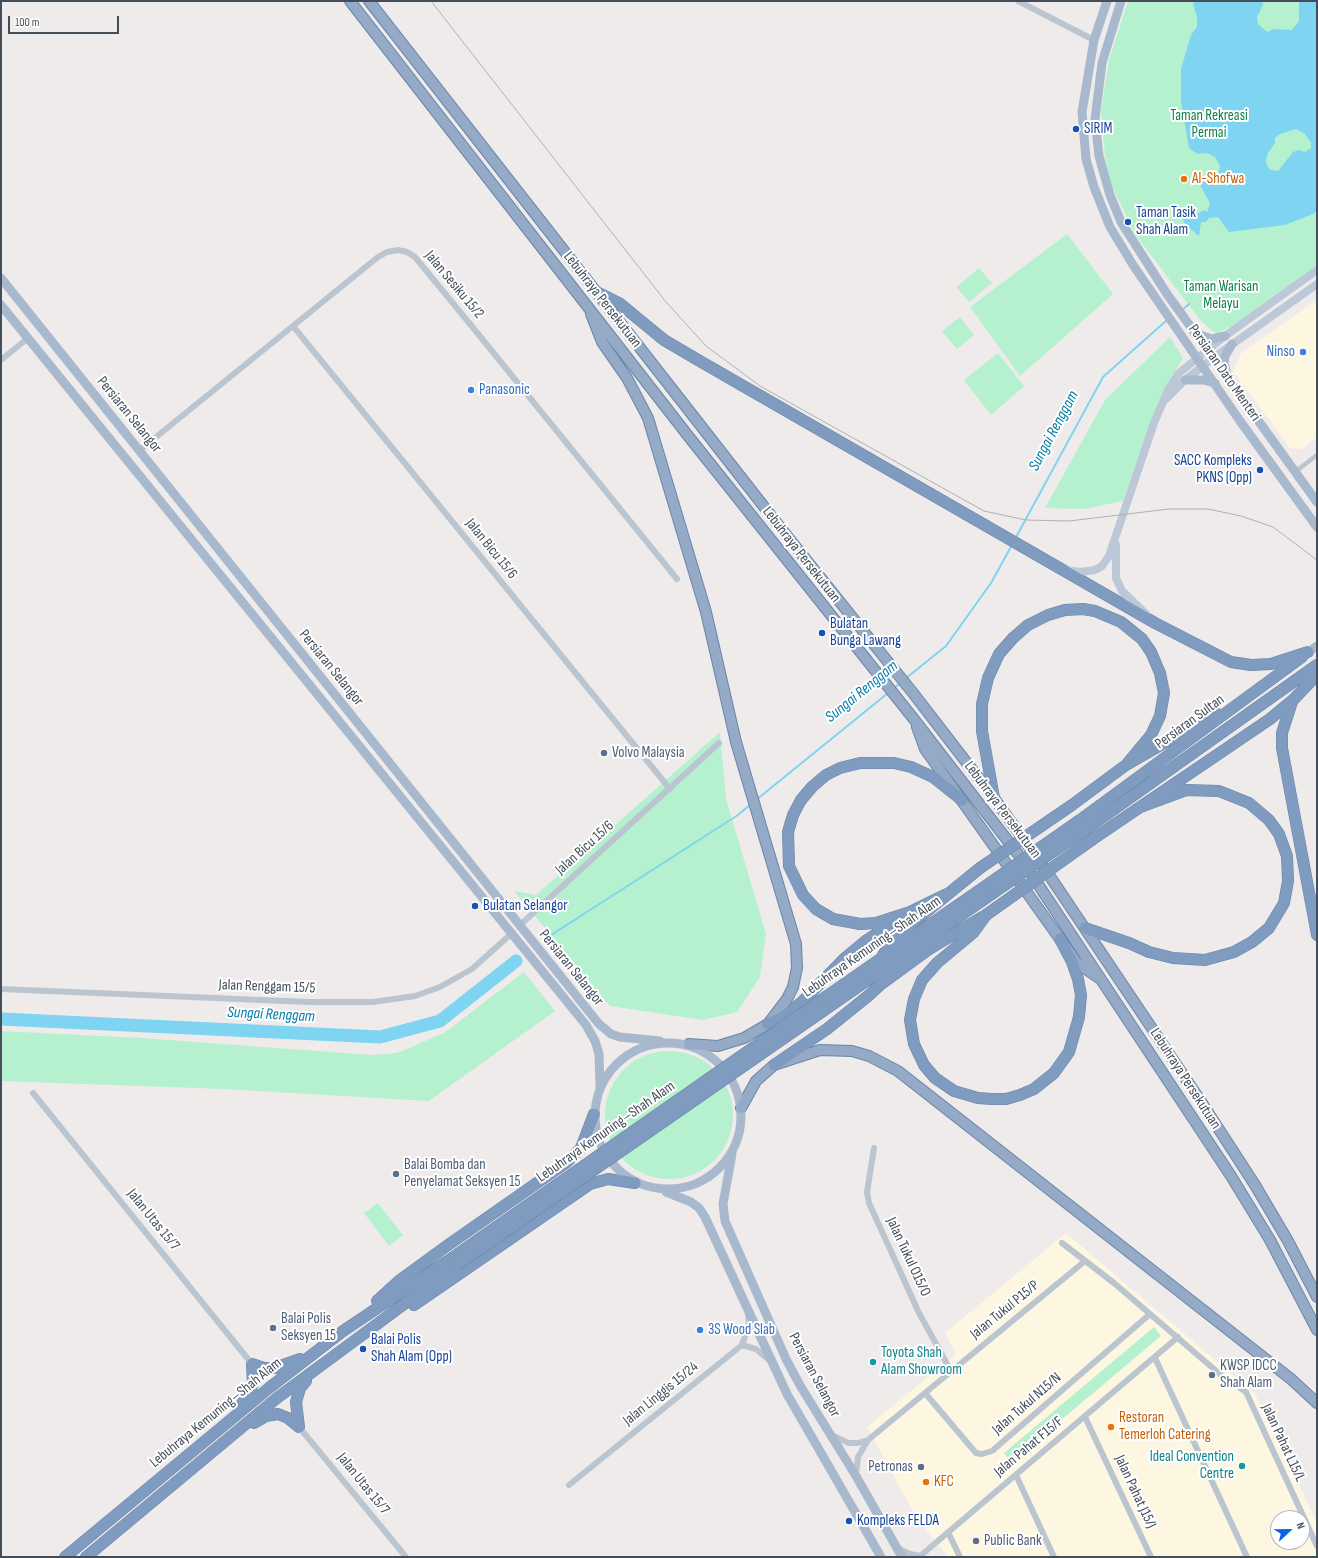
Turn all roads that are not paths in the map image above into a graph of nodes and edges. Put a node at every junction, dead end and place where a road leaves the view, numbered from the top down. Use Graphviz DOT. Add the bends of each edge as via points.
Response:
graph roads {
  1 [pos="350,1"];
  2 [pos="369,1"];
  3 [pos="1018,1"];
  4 [pos="1108,1"];
  5 [pos="1121,1"];
  6 [pos="1094,40"];
  7 [pos="1317,270"];
  8 [pos="1,278"];
  9 [pos="1305,279"];
  10 [pos="1314,286"];
  11 [pos="599,294"];
  12 [pos="585,301"];
  13 [pos="1,305"];
  14 [pos="293,326"];
  15 [pos="1191,329"];
  16 [pos="1225,336"];
  17 [pos="28,338"];
  18 [pos="1232,344"];
  19 [pos="1206,350"];
  20 [pos="1197,357"];
  21 [pos="1213,358"];
  22 [pos="1,360"];
  23 [pos="1203,365"];
  24 [pos="1229,379"];
  25 [pos="1185,380"];
  26 [pos="1215,384"];
  27 [pos="1166,399"];
  28 [pos="140,450"];
  29 [pos="1317,455"];
  30 [pos="1295,472"];
  31 [pos="1317,502"];
  32 [pos="1317,527"];
  33 [pos="1116,536"];
  34 [pos="1063,570"];
  35 [pos="677,579"];
  36 [pos="1155,623"];
  37 [pos="1312,649"];
  38 [pos="1317,665"];
  39 [pos="1317,675"];
  40 [pos="1245,700"];
  41 [pos="1293,700"];
  42 [pos="913,718"];
  43 [pos="719,744"];
  44 [pos="1126,765"];
  45 [pos="670,789"];
  46 [pos="994,798"];
  47 [pos="962,800"];
  48 [pos="1140,807"];
  49 [pos="1083,825"];
  50 [pos="993,887"];
  51 [pos="947,894"];
  52 [pos="910,912"];
  53 [pos="986,915"];
  54 [pos="519,926"];
  55 [pos="1085,928"];
  56 [pos="511,934"];
  57 [pos="1317,935"];
  58 [pos="1060,939"];
  59 [pos="881,959"];
  60 [pos="1104,981"];
  61 [pos="880,984"];
  62 [pos="1,989"];
  63 [pos="846,995"];
  64 [pos="820,1007"];
  65 [pos="768,1024"];
  66 [pos="660,1041"];
  67 [pos="689,1044"];
  68 [pos="774,1065"];
  69 [pos="600,1087"];
  70 [pos="32,1093"];
  71 [pos="741,1108"];
  72 [pos="594,1114"];
  73 [pos="874,1148"];
  74 [pos="733,1150"];
  75 [pos="634,1183"];
  76 [pos="661,1190"];
  77 [pos="1062,1243"];
  78 [pos="454,1261"];
  79 [pos="1085,1262"];
  80 [pos="1317,1297"];
  81 [pos="747,1308"];
  82 [pos="1150,1314"];
  83 [pos="1317,1330"];
  84 [pos="343,1331"];
  85 [pos="1178,1337"];
  86 [pos="358,1338"];
  87 [pos="742,1345"];
  88 [pos="314,1354"];
  89 [pos="1155,1358"];
  90 [pos="771,1362"];
  91 [pos="252,1364"];
  92 [pos="316,1370"];
  93 [pos="951,1371"];
  94 [pos="925,1393"];
  95 [pos="1317,1403"];
  96 [pos="1085,1417"];
  97 [pos="228,1422"];
  98 [pos="300,1427"];
  99 [pos="233,1435"];
  100 [pos="830,1435"];
  101 [pos="868,1440"];
  102 [pos="1016,1475"];
  103 [pos="856,1476"];
  104 [pos="569,1485"];
  105 [pos="948,1532"];
  106 [pos="1317,1546"];
  107 [pos="896,1547"];
  108 [pos="65,1557"];
  109 [pos="86,1557"];
  110 [pos="406,1557"];
  111 [pos="880,1557"];
  112 [pos="902,1557"];
  113 [pos="920,1557"];
  114 [pos="960,1557"];
  115 [pos="1054,1557"];
  116 [pos="1151,1557"];
  117 [pos="1247,1557"];
  1 -- 12 [label="highway, Lebuhraya Persekutuan"];
  2 -- 11 [label="highway, Lebuhraya Persekutuan"];
  3 -- 6 [label="street"];
  4 -- 6 [label="main road, Persiaran Dato Menteri"];
  5 -- 15 [label="main road, Persiaran Dato Menteri" via="1102,63 1095,119 1099,156 1121,222"];
  6 -- 20 [label="main road, Persiaran Dato Menteri" via="1082,112 1086,159 1094,187 1110,226"];
  7 -- 9 [label="main road"];
  8 -- 28 [label="main road, Persiaran Selangor"];
  9 -- 10 [label="main road"];
  9 -- 16 [label="main road"];
  10 -- 18 [label="main road"];
  11 -- 34 [label="highway" via="619,303 664,340"];
  11 -- 46 [label="highway, Lebuhraya Persekutuan"];
  12 -- 42 [label="highway, Lebuhraya Persekutuan" via="689,437"];
  12 -- 65 [label="highway" via="602,342 627,378 648,418 706,612 736,742 796,944 797,968 793,987"];
  13 -- 17 [label="main road, Persiaran Selangor"];
  14 -- 28 [label="street, Jalan Sesiku 15/2"];
  14 -- 35 [label="street, Jalan Sesiku 15/2" via="378,257 398,250 407,252 414,257"];
  14 -- 45 [label="street, Jalan Bicu 15/6"];
  15 -- 16 [label="main road" via="1212,339"];
  15 -- 19 [label="main road, Persiaran Dato Menteri"];
  16 -- 19 [label="main road"];
  17 -- 22 [label="street"];
  17 -- 56 [label="main road, Persiaran Selangor"];
  18 -- 21 [label="main road"];
  18 -- 24 [label="main road" via="1224,363"];
  19 -- 20 [label="main road"];
  19 -- 21 [label="main road, Persiaran Dato Menteri"];
  20 -- 23 [label="main road, Persiaran Dato Menteri"];
  20 -- 27 [label="main road" via="1179,374 1168,390"];
  21 -- 23 [label="main road"];
  21 -- 24 [label="main road, Persiaran Dato Menteri"];
  23 -- 25 [label="main road"];
  23 -- 26 [label="main road, Persiaran Dato Menteri"];
  24 -- 30 [label="main road, Persiaran Dato Menteri"];
  25 -- 26 [label="main road" via="1203,380"];
  25 -- 27 [label="main road"];
  26 -- 32 [label="main road, Persiaran Dato Menteri"];
  27 -- 33 [label="main road" via="1154,422"];
  28 -- 54 [label="main road, Persiaran Selangor"];
  29 -- 30 [label="street"];
  30 -- 31 [label="main road, Persiaran Dato Menteri"];
  33 -- 34 [label="main road" via="1109,556 1102,566 1087,571"];
  33 -- 36 [label="main road" via="1116,578 1122,591"];
  34 -- 36 [label="highway"];
  36 -- 37 [label="highway" via="1231,662 1250,665 1271,664"];
  37 -- 40 [label="highway, Persiaran Sultan"];
  38 -- 49 [label="highway, Persiaran Sultan"];
  39 -- 41 [label="highway"];
  40 -- 44 [label="highway" via="1217,713"];
  40 -- 49 [label="highway, Persiaran Sultan"];
  41 -- 48 [label="highway" via="1252,733"];
  41 -- 57 [label="highway" via="1282,733 1282,748"];
  42 -- 47 [label="highway" via="925,749"];
  42 -- 60 [label="highway, Lebuhraya Persekutuan" via="1018,854"];
  43 -- 45 [label="street, Jalan Bicu 15/6"];
  44 -- 46 [label="highway" via="1150,735 1160,716 1164,693 1160,673 1142,639 1121,622 1095,611 1065,610 1028,625 1013,638 999,654 988,678 982,704 982,731"];
  44 -- 51 [label="highway, bridge"];
  45 -- 54 [label="street, Jalan Bicu 15/6"];
  46 -- 55 [label="highway, Lebuhraya Persekutuan"];
  47 -- 52 [label="highway" via="933,777 911,767 894,763 860,763 826,775 801,800 793,815 788,832 789,866 803,895 816,909 833,919 860,924 876,923"];
  47 -- 58 [label="highway"];
  48 -- 53 [label="highway, bridge"];
  48 -- 55 [label="highway" via="1186,790 1219,791 1249,803 1269,820 1279,834 1287,856 1288,881 1284,903 1269,928 1252,942 1234,952 1205,960 1173,958 1149,952"];
  49 -- 50 [label="highway, Lebuhraya Kemuning–Shah Alam, bridge"];
  50 -- 59 [label="highway, Lebuhraya Kemuning–Shah Alam"];
  50 -- 63 [label="highway, Lebuhraya Kemuning–Shah Alam"];
  51 -- 52 [label="highway"];
  51 -- 59 [label="highway" via="894,938"];
  52 -- 65 [label="highway" via="855,950 802,1002 783,1017"];
  53 -- 58 [label="highway" via="973,934 937,963 922,980 914,999 910,1020 914,1044 924,1065 954,1091 992,1099 1020,1095 1034,1089 1054,1073 1069,1052 1079,1017 1081,994 1072,962"];
  53 -- 61 [label="highway" via="928,950"];
  54 -- 66 [label="main road, Persiaran Selangor" via="606,1032 620,1037"];
  55 -- 80 [label="highway, Lebuhraya Persekutuan" via="1255,1185"];
  56 -- 62 [label="street, Jalan Renggam 15/5" via="472,969 440,986 415,996 373,1002 309,1002"];
  56 -- 69 [label="main road, Persiaran Selangor" via="586,1024 599,1054"];
  58 -- 60 [label="highway" via="1077,962"];
  59 -- 64 [label="highway, Lebuhraya Kemuning–Shah Alam"];
  60 -- 83 [label="highway, Lebuhraya Persekutuan" via="1235,1182 1270,1240"];
  61 -- 63 [label="highway"];
  61 -- 68 [label="highway" via="827,1029"];
  63 -- 64 [label="highway, Lebuhraya Kemuning–Shah Alam"];
  64 -- 78 [label="highway, Lebuhraya Kemuning–Shah Alam, bridge"];
  65 -- 67 [label="highway" via="744,1038 718,1046"];
  66 -- 67 [label="main road"];
  66 -- 69 [label="main road" via="627,1057"];
  67 -- 71 [label="main road" via="719,1063 732,1080"];
  68 -- 71 [label="highway" via="756,1081"];
  68 -- 95 [label="highway" via="820,1050 838,1050 869,1056 898,1071 1291,1379"];
  69 -- 72 [label="main road"];
  70 -- 91 [label="street, Jalan Utas 15/7"];
  71 -- 74 [label="main road" via="740,1130"];
  72 -- 75 [label="main road" via="597,1136 603,1150 612,1164"];
  72 -- 84 [label="highway" via="581,1148 567,1162 400,1280"];
  73 -- 93 [label="street, Jalan Tukul O15/O" via="867,1192 869,1203 919,1313"];
  74 -- 76 [label="main road" via="722,1166 708,1178 684,1187"];
  74 -- 100 [label="main road, Persiaran Selangor" via="723,1204 725,1221 786,1359"];
  75 -- 76 [label="main road"];
  75 -- 86 [label="highway" via="608,1179 590,1184 427,1296"];
  76 -- 81 [label="main road, Persiaran Selangor" via="679,1196 699,1208"];
  77 -- 79 [label="street, Jalan Pahat L15/L"];
  78 -- 84 [label="highway, Lebuhraya Kemuning–Shah Alam"];
  78 -- 86 [label="highway, Lebuhraya Kemuning–Shah Alam"];
  79 -- 82 [label="street, Jalan Pahat L15/L"];
  79 -- 93 [label="street, Jalan Tukul P15/P"];
  81 -- 87 [label="street" via="749,1325"];
  81 -- 90 [label="main road, Persiaran Selangor"];
  82 -- 85 [label="street, Jalan Pahat L15/L"];
  82 -- 94 [label="street, Jalan Tukul N15/N" via="992,1451 976,1453"];
  84 -- 88 [label="highway, Lebuhraya Kemuning–Shah Alam"];
  85 -- 89 [label="street"];
  85 -- 106 [label="street, Jalan Pahat L15/L" via="1222,1376 1246,1392"];
  86 -- 92 [label="highway, Lebuhraya Kemuning–Shah Alam"];
  87 -- 90 [label="street" via="756,1349"];
  87 -- 104 [label="street, Jalan Linggis 15/24"];
  88 -- 91 [label="highway" via="275,1368"];
  88 -- 97 [label="highway, Lebuhraya Kemuning–Shah Alam"];
  89 -- 96 [label="street, Jalan Pahat F15/F"];
  89 -- 117 [label="street"];
  90 -- 111 [label="main road, Persiaran Selangor"];
  91 -- 97 [label="highway" via="253,1384 248,1396"];
  92 -- 98 [label="highway" via="300,1388 296,1402"];
  92 -- 99 [label="highway, Lebuhraya Kemuning–Shah Alam" via="277,1398"];
  93 -- 94 [label="street, Jalan Tukul P15/P"];
  94 -- 101 [label="street, Jalan Tukul P15/P"];
  96 -- 102 [label="street, Jalan Pahat F15/F"];
  96 -- 116 [label="street, Jalan Pahat J15/J"];
  97 -- 108 [label="highway, Lebuhraya Kemuning–Shah Alam"];
  98 -- 99 [label="highway" via="278,1414 266,1416"];
  98 -- 110 [label="street, Jalan Utas 15/7"];
  99 -- 109 [label="highway, Lebuhraya Kemuning–Shah Alam"];
  100 -- 101 [label="street" via="849,1443"];
  100 -- 103 [label="main road, Persiaran Selangor"];
  101 -- 103 [label="street" via="858,1457"];
  102 -- 105 [label="street, Jalan Pahat F15/F"];
  102 -- 115 [label="street"];
  103 -- 107 [label="main road, Persiaran Selangor"];
  105 -- 113 [label="street, Jalan Pahat F15/F"];
  105 -- 114 [label="street"];
  107 -- 112 [label="main road, Persiaran Selangor"];
  107 -- 113 [label="street, Jalan Pahat F15/F"];
}
